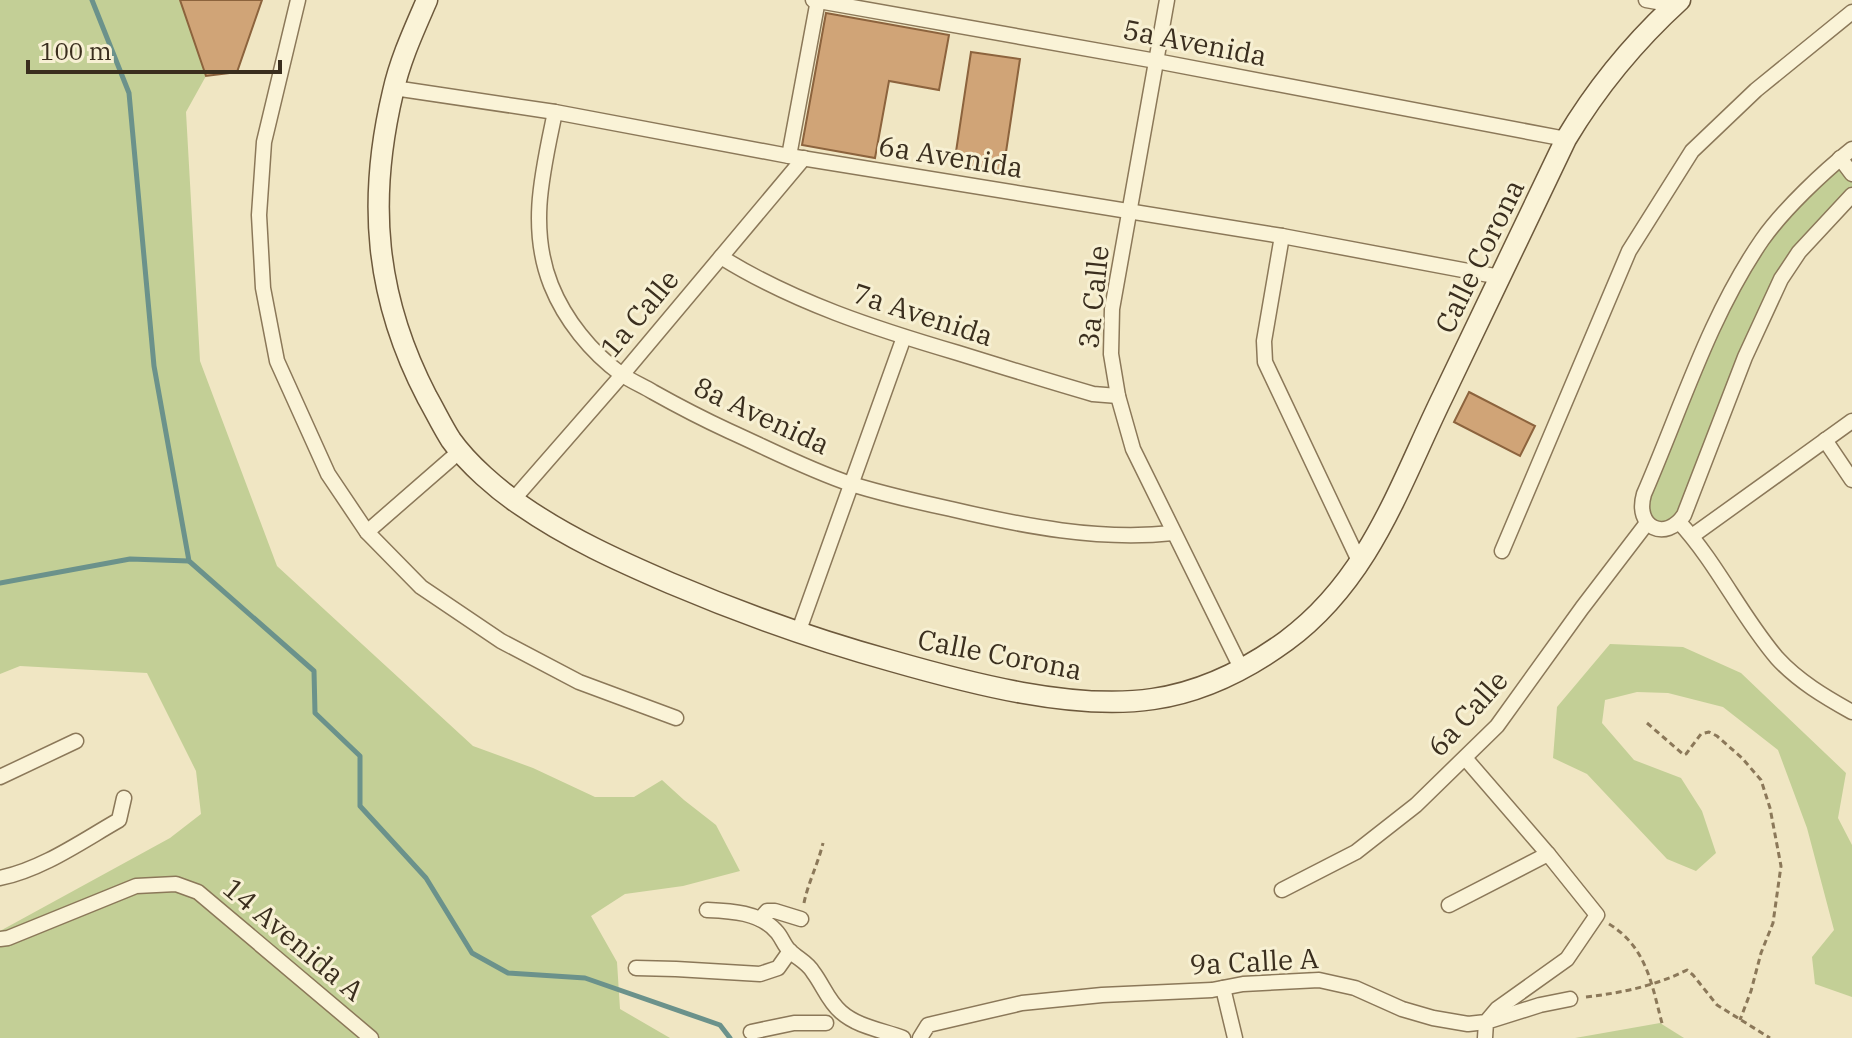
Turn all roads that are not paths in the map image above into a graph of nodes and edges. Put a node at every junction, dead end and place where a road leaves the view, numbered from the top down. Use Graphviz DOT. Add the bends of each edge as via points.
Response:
graph roads {
  1 [pos="298,0"];
  2 [pos="427,0"];
  3 [pos="817,0"];
  4 [pos="1167,0"];
  5 [pos="1646,0"];
  6 [pos="1677,3"];
  7 [pos="1852,12"];
  8 [pos="1156,61"];
  9 [pos="394,88"];
  10 [pos="555,112"];
  11 [pos="1566,139"];
  12 [pos="1846,153"];
  13 [pos="796,157"];
  14 [pos="1852,174"];
  15 [pos="1852,195"];
  16 [pos="1130,211"];
  17 [pos="1282,236"];
  18 [pos="721,257"];
  19 [pos="1500,277"];
  20 [pos="904,337"];
  21 [pos="622,375"];
  22 [pos="1118,396"];
  23 [pos="1852,421"];
  24 [pos="1825,440"];
  25 [pos="460,451"];
  26 [pos="1852,480"];
  27 [pos="850,483"];
  28 [pos="513,500"];
  29 [pos="1679,522"];
  30 [pos="1647,523"];
  31 [pos="367,532"];
  32 [pos="1173,533"];
  33 [pos="1692,536"];
  34 [pos="1502,551"];
  35 [pos="1360,563"];
  36 [pos="798,633"];
  37 [pos="1242,670"];
  38 [pos="1852,712"];
  39 [pos="676,718"];
  40 [pos="76,741"];
  41 [pos="1465,758"];
  42 [pos="0,777"];
  43 [pos="124,798"];
  44 [pos="1548,854"];
  45 [pos="0,878"];
  46 [pos="1282,890"];
  47 [pos="1449,905"];
  48 [pos="707,910"];
  49 [pos="760,919"];
  50 [pos="801,919"];
  51 [pos="0,939"];
  52 [pos="790,951"];
  53 [pos="636,968"];
  54 [pos="1223,988"];
  55 [pos="1570,999"];
  56 [pos="832,1005"];
  57 [pos="1486,1022"];
  58 [pos="826,1030"];
  59 [pos="751,1032"];
  60 [pos="371,1038"];
  61 [pos="903,1038"];
  62 [pos="920,1038"];
  63 [pos="1235,1038"];
  64 [pos="1485,1038"];
  1 -- 31 [label="street" via="264,142 259,215 263,288 277,361 328,474"];
  2 -- 9 [label="street, Calle Corona"];
  3 -- 8 [label="street, 5a Avenida"];
  3 -- 13 [label="street, 1a Calle"];
  4 -- 8 [label="street, 3a Calle"];
  5 -- 6 [label="street"];
  6 -- 11 [label="street, Calle Corona" via="1621,60"];
  7 -- 34 [label="street" via="1756,90 1692,151 1629,251"];
  8 -- 11 [label="street, 5a Avenida"];
  8 -- 16 [label="street, 3a Calle"];
  9 -- 10 [label="street, 6a Avenida"];
  9 -- 25 [label="street, Calle Corona" via="379,191 383,273 406,354"];
  10 -- 13 [label="street, 6a Avenida"];
  10 -- 21 [label="street, 8a Avenida" via="541,182 541,251 567,316 590,347"];
  11 -- 19 [label="street, Calle Corona"];
  12 -- 14 [label="street"];
  12 -- 30 [label="street" via="1781,216 1729,296 1644,494 1641,511"];
  13 -- 16 [label="street, 6a Avenida"];
  13 -- 18 [label="street, 1a Calle"];
  15 -- 29 [label="street" via="1781,279"];
  16 -- 17 [label="street, 6a Avenida"];
  16 -- 22 [label="street, 3a Calle" via="1112,309 1111,354"];
  17 -- 19 [label="street, 6a Avenida"];
  17 -- 35 [label="street" via="1265,362"];
  18 -- 20 [label="street, 7a Avenida" via="814,305"];
  18 -- 21 [label="street, 1a Calle"];
  19 -- 35 [label="street, Calle Corona" via="1391,509"];
  20 -- 22 [label="street, 7a Avenida" via="1093,394"];
  20 -- 27 [label="street"];
  21 -- 27 [label="street, 8a Avenida" via="693,414"];
  21 -- 28 [label="street, 1a Calle"];
  22 -- 32 [label="street, 3a Calle" via="1133,449"];
  23 -- 24 [label="street"];
  24 -- 26 [label="street"];
  24 -- 33 [label="street"];
  25 -- 28 [label="street, Calle Corona"];
  25 -- 31 [label="street"];
  27 -- 32 [label="street, 8a Avenida" via="1007,522 1098,533"];
  27 -- 36 [label="street"];
  28 -- 36 [label="street, Calle Corona" via="618,561"];
  29 -- 30 [label="street" via="1663,529"];
  29 -- 33 [label="street"];
  30 -- 41 [label="street, 6a Calle" via="1497,726"];
  31 -- 39 [label="street" via="421,587 501,641 579,682"];
  32 -- 37 [label="street, 3a Calle"];
  33 -- 38 [label="street" via="1778,658 1814,690"];
  35 -- 37 [label="street, Calle Corona" via="1315,619"];
  36 -- 37 [label="street, Calle Corona" via="944,676 1066,699 1149,700"];
  40 -- 42 [label="street"];
  41 -- 44 [label="street"];
  41 -- 46 [label="street, 6a Calle" via="1356,852"];
  43 -- 45 [label="street" via="119,820 47,861"];
  44 -- 47 [label="street"];
  44 -- 57 [label="street" via="1597,915 1567,959"];
  48 -- 49 [label="street"];
  49 -- 50 [label="street" via="767,911"];
  49 -- 52 [label="street" via="777,931"];
  51 -- 60 [label="street, 14 Avenida A" via="136,886 176,884 198,892"];
  52 -- 53 [label="street" via="778,968 760,974"];
  52 -- 56 [label="street" via="812,969"];
  54 -- 57 [label="street, 9a Calle A" via="1319,980 1433,1018"];
  54 -- 62 [label="street, 9a Calle A" via="1022,1003 928,1025"];
  54 -- 63 [label="street"];
  55 -- 57 [label="street, 9a Calle A"];
  56 -- 58 [label="street"];
  56 -- 61 [label="street" via="862,1025"];
  57 -- 64 [label="street"];
  58 -- 59 [label="street" via="794,1023"];
}
